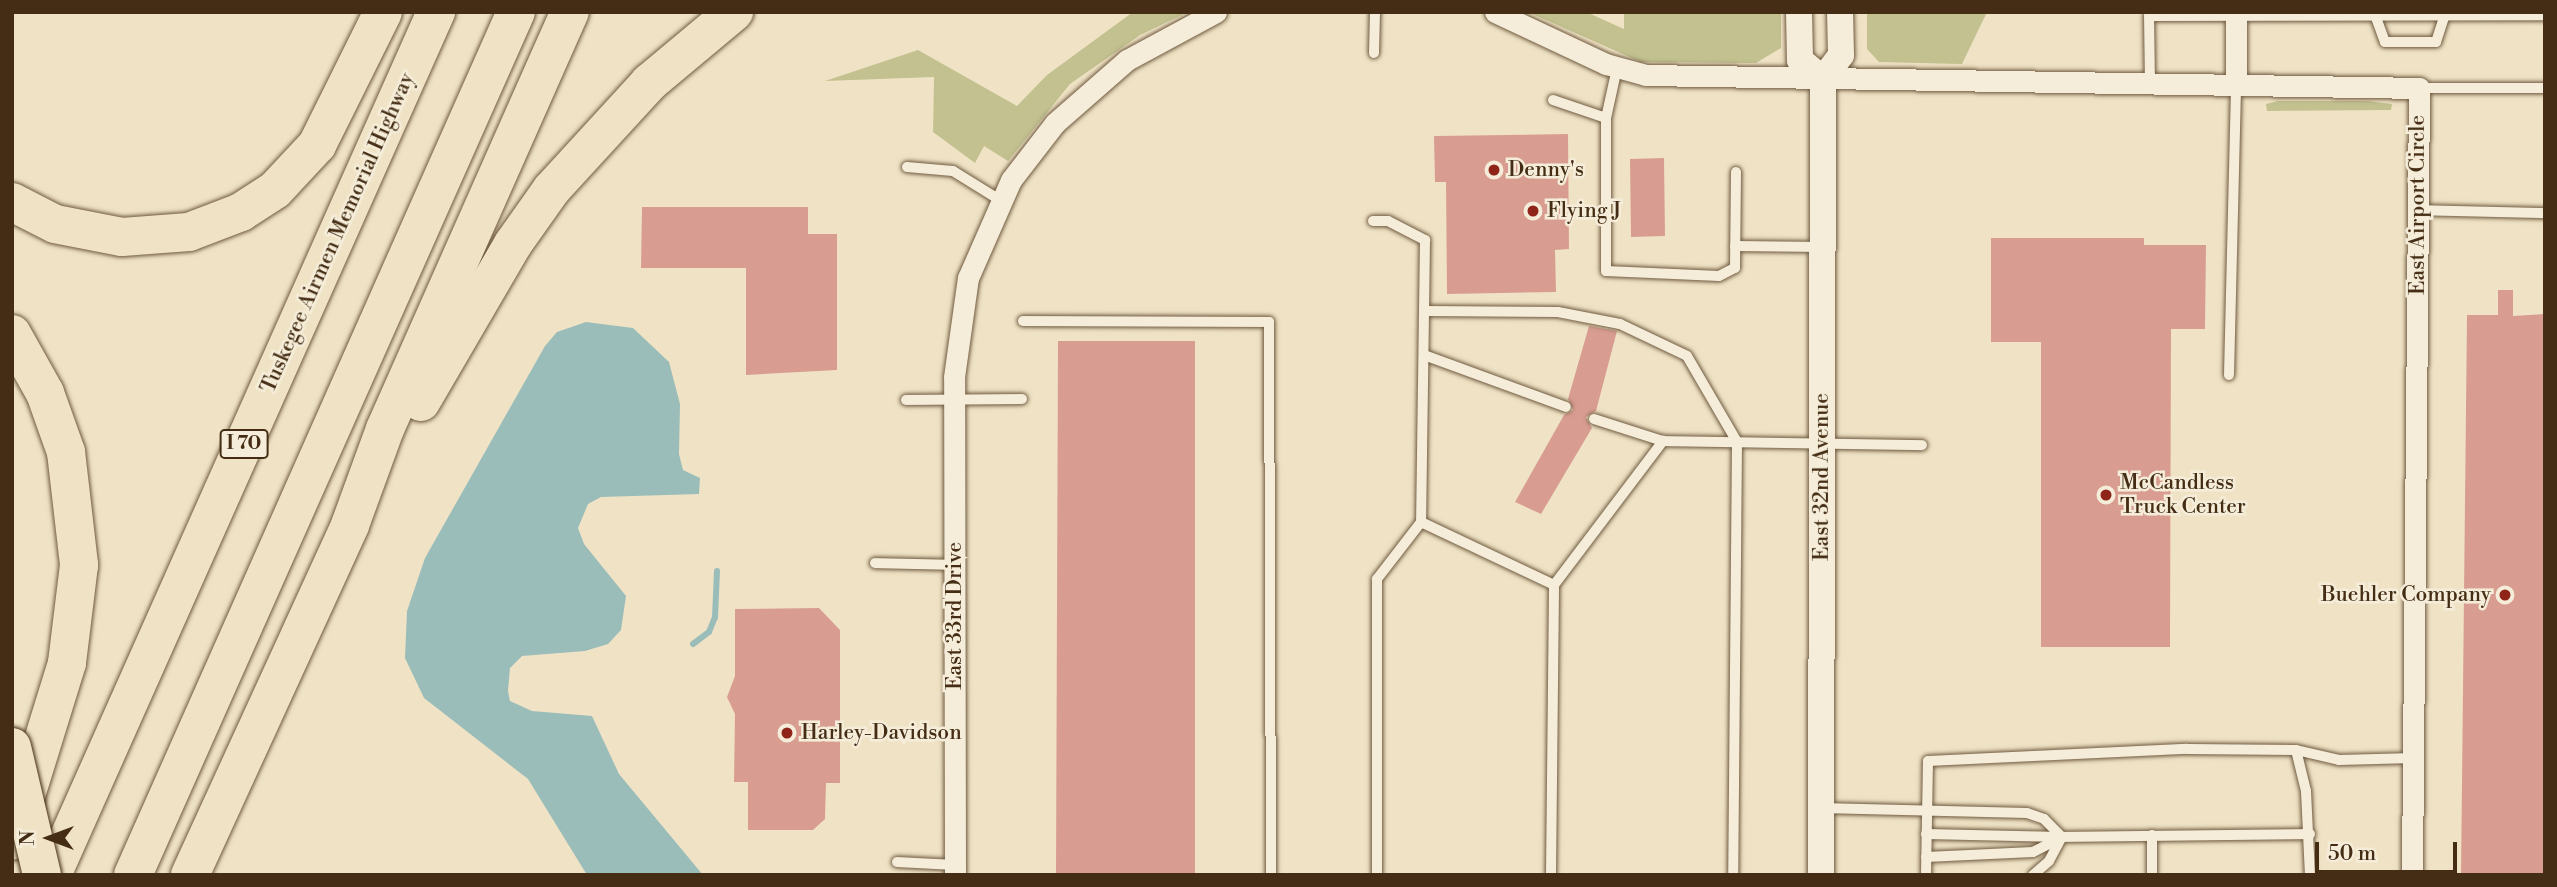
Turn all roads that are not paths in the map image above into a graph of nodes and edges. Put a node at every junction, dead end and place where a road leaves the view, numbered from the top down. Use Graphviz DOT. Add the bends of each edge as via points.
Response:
graph roads {
  1 [pos="383,12"];
  2 [pos="436,12"];
  3 [pos="516,12"];
  4 [pos="570,12"];
  5 [pos="734,12"];
  6 [pos="1216,12"];
  7 [pos="1375,12"];
  8 [pos="1495,12"];
  9 [pos="1799,12"];
  10 [pos="1840,12"];
  11 [pos="2446,13"];
  12 [pos="2145,14"];
  13 [pos="2236,14"];
  14 [pos="2374,14"];
  15 [pos="2545,15"];
  16 [pos="1374,52"];
  17 [pos="1617,68"];
  18 [pos="1823,79"];
  19 [pos="2150,85"];
  20 [pos="2236,86"];
  21 [pos="2419,88"];
  22 [pos="2545,88"];
  23 [pos="1553,100"];
  24 [pos="1606,118"];
  25 [pos="907,167"];
  26 [pos="1736,173"];
  27 [pos="1000,200"];
  28 [pos="12,202"];
  29 [pos="2418,210"];
  30 [pos="2545,213"];
  31 [pos="1373,221"];
  32 [pos="1735,246"];
  33 [pos="1823,247"];
  34 [pos="1425,311"];
  35 [pos="1023,321"];
  36 [pos="12,334"];
  37 [pos="1424,355"];
  38 [pos="2229,375"];
  39 [pos="954,399"];
  40 [pos="1022,399"];
  41 [pos="906,400"];
  42 [pos="1566,407"];
  43 [pos="1594,419"];
  44 [pos="1663,441"];
  45 [pos="1737,442"];
  46 [pos="1822,443"];
  47 [pos="1922,445"];
  48 [pos="1421,522"];
  49 [pos="350,525"];
  50 [pos="875,563"];
  51 [pos="955,565"];
  52 [pos="1554,584"];
  53 [pos="12,747"];
  54 [pos="2296,750"];
  55 [pos="2414,758"];
  56 [pos="1926,807"];
  57 [pos="1821,808"];
  58 [pos="1926,834"];
  59 [pos="2310,834"];
  60 [pos="2152,835"];
  61 [pos="2062,837"];
  62 [pos="12,841"];
  63 [pos="1926,857"];
  64 [pos="897,862"];
  65 [pos="955,870"];
  66 [pos="42,875"];
  67 [pos="52,875"];
  68 [pos="133,875"];
  69 [pos="190,875"];
  70 [pos="1271,875"];
  71 [pos="1377,875"];
  72 [pos="1551,875"];
  73 [pos="1733,875"];
  74 [pos="1821,875"];
  75 [pos="1926,875"];
  76 [pos="2033,875"];
  77 [pos="2152,875"];
  78 [pos="2310,875"];
  79 [pos="2412,875"];
  1 -- 28 [label="highway" via="317,145 275,190 241,212 189,232 122,237 55,224"];
  2 -- 67 [label="highway, Tuskegee Airmen Memorial Highway / I 70"];
  3 -- 68 [label="highway"];
  4 -- 49 [label="highway" via="385,429"];
  5 -- 49 [label="highway" via="649,83 552,189 465,323"];
  6 -- 27 [label="street, East 33rd Drive" via="1170,32 1098,81 1038,143"];
  7 -- 16 [label="lane"];
  8 -- 17 [label="street, East Airport Circle"];
  9 -- 18 [label="street" via="1800,60"];
  10 -- 18 [label="street" via="1841,55"];
  11 -- 14 [label="lane"];
  11 -- 14 [label="lane" via="2436,42 2385,42"];
  11 -- 15 [label="lane"];
  12 -- 13 [label="lane"];
  12 -- 19 [label="lane"];
  13 -- 14 [label="lane"];
  13 -- 20 [label="street"];
  17 -- 18 [label="street, East Airport Circle" via="1685,78"];
  17 -- 24 [label="lane"];
  18 -- 19 [label="street, East Airport Circle"];
  18 -- 33 [label="street, East 32nd Avenue"];
  19 -- 20 [label="street, East Airport Circle"];
  20 -- 21 [label="street, East Airport Circle"];
  20 -- 38 [label="lane"];
  21 -- 22 [label="lane"];
  21 -- 29 [label="street, East Airport Circle"];
  23 -- 24 [label="lane"];
  24 -- 32 [label="lane" via="1606,271 1719,276 1735,268"];
  25 -- 27 [label="lane" via="953,172"];
  26 -- 32 [label="lane"];
  27 -- 39 [label="street, East 33rd Drive" via="961,304"];
  29 -- 30 [label="lane"];
  29 -- 55 [label="street, East Airport Circle"];
  31 -- 34 [label="lane" via="1388,221 1425,240"];
  32 -- 33 [label="lane"];
  33 -- 46 [label="street, East 32nd Avenue"];
  34 -- 37 [label="lane"];
  34 -- 45 [label="lane" via="1558,312 1620,324 1688,356"];
  35 -- 70 [label="lane" via="1269,323"];
  36 -- 62 [label="highway" via="45,393 66,452 79,565 67,663"];
  37 -- 42 [label="lane"];
  37 -- 48 [label="lane"];
  39 -- 40 [label="lane"];
  39 -- 41 [label="lane"];
  39 -- 51 [label="street, East 33rd Drive"];
  43 -- 44 [label="lane"];
  44 -- 45 [label="lane"];
  44 -- 52 [label="lane"];
  45 -- 46 [label="lane"];
  45 -- 73 [label="lane"];
  46 -- 47 [label="lane"];
  46 -- 57 [label="street, East 32nd Avenue"];
  48 -- 52 [label="lane"];
  48 -- 71 [label="lane" via="1377,579"];
  49 -- 69 [label="highway"];
  50 -- 51 [label="lane"];
  51 -- 65 [label="street, East 33rd Drive"];
  52 -- 72 [label="lane"];
  53 -- 66 [label="highway, bridge"];
  54 -- 55 [label="lane" via="2339,760"];
  54 -- 56 [label="lane" via="2001,755 1928,761"];
  54 -- 59 [label="lane"];
  55 -- 79 [label="street, East Airport Circle"];
  56 -- 57 [label="lane"];
  56 -- 58 [label="lane"];
  56 -- 61 [label="lane" via="2027,813 2044,819"];
  57 -- 74 [label="street, East 32nd Avenue"];
  58 -- 61 [label="lane"];
  58 -- 63 [label="lane"];
  59 -- 60 [label="lane"];
  59 -- 78 [label="lane"];
  60 -- 61 [label="lane"];
  60 -- 77 [label="lane"];
  61 -- 63 [label="lane" via="2015,855"];
  61 -- 76 [label="lane" via="2049,861"];
  63 -- 75 [label="lane"];
  64 -- 65 [label="lane"];
}
